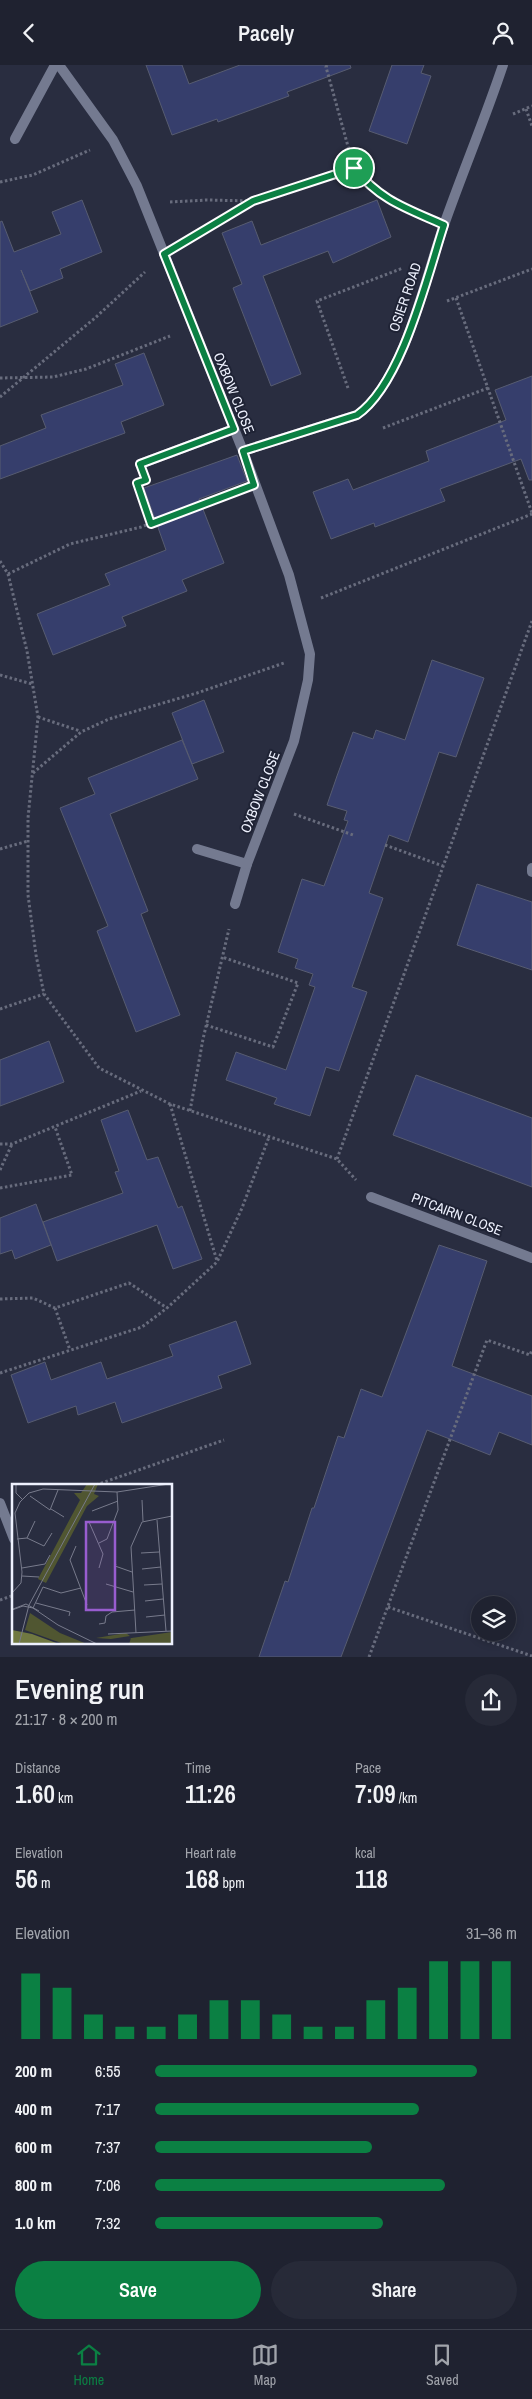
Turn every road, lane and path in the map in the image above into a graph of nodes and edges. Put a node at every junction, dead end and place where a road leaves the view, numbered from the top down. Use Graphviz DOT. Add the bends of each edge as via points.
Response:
graph roads {
  1 [pos="54,65"];
  2 [pos="59,65"];
  3 [pos="503,65"];
  4 [pos="326,66"];
  5 [pos="526,109"];
  6 [pos="532,127"];
  7 [pos="15,139"];
  8 [pos="113,140"];
  9 [pos="354,168"];
  10 [pos="0,182"];
  11 [pos="253,201"];
  12 [pos="144,204"];
  13 [pos="444,225"];
  14 [pos="164,254"];
  15 [pos="434,256"];
  16 [pos="532,269"];
  17 [pos="456,298"];
  18 [pos="416,313"];
  19 [pos="192,327"];
  20 [pos="28,376"];
  21 [pos="0,377"];
  22 [pos="488,388"];
  23 [pos="0,397"];
  24 [pos="357,415"];
  25 [pos="234,429"];
  26 [pos="243,451"];
  27 [pos="140,464"];
  28 [pos="254,485"];
  29 [pos="532,513"];
  30 [pos="151,524"];
  31 [pos="0,561"];
  32 [pos="8,575"];
  33 [pos="299,606"];
  34 [pos="532,621"];
  35 [pos="310,654"];
  36 [pos="0,675"];
  37 [pos="32,684"];
  38 [pos="38,717"];
  39 [pos="81,732"];
  40 [pos="33,773"];
  41 [pos="269,806"];
  42 [pos="353,835"];
  43 [pos="28,841"];
  44 [pos="385,845"];
  45 [pos="0,849"];
  46 [pos="198,849"];
  47 [pos="247,864"];
  48 [pos="443,866"];
  49 [pos="532,869"];
  50 [pos="532,872"];
  51 [pos="235,904"];
  52 [pos="222,957"];
  53 [pos="44,993"];
  54 [pos="0,1009"];
  55 [pos="206,1025"];
  56 [pos="142,1091"];
  57 [pos="170,1103"];
  58 [pos="190,1111"];
  59 [pos="55,1127"];
  60 [pos="269,1137"];
  61 [pos="0,1144"];
  62 [pos="12,1144"];
  63 [pos="337,1159"];
  64 [pos="0,1170"];
  65 [pos="0,1189"];
  66 [pos="371,1197"];
  67 [pos="532,1258"];
  68 [pos="217,1262"];
  69 [pos="0,1299"];
  70 [pos="55,1308"];
  71 [pos="167,1308"];
  72 [pos="70,1350"];
  73 [pos="532,1350"];
  74 [pos="0,1373"];
  75 [pos="224,1440"];
  76 [pos="99,1484"];
  77 [pos="0,1503"];
  78 [pos="10,1517"];
  79 [pos="12,1596"];
  80 [pos="0,1600"];
  81 [pos="388,1607"];
  82 [pos="532,1656"];
  83 [pos="369,1657"];
  1 -- 7 [label="street"];
  2 -- 8 [label="street, OXBOW CLOSE"];
  3 -- 13 [label="street, OSIER ROAD"];
  4 -- 9 [label="path"];
  5 -- 6 [label="path"];
  8 -- 10 [label="path" via="33,175"];
  8 -- 12 [label="street, OXBOW CLOSE"];
  9 -- 11 [label="path"];
  9 -- 13 [label="path" via="369,186 390,201"];
  11 -- 12 [label="path"];
  11 -- 14 [label="path"];
  12 -- 14 [label="street, OXBOW CLOSE"];
  13 -- 15 [label="street, OSIER ROAD"];
  14 -- 19 [label="street, OXBOW CLOSE"];
  14 -- 20 [label="path"];
  15 -- 18 [label="street, OSIER ROAD"];
  15 -- 24 [label="path" via="318,301"];
  16 -- 17 [label="path"];
  17 -- 18 [label="path"];
  17 -- 22 [label="path"];
  18 -- 24 [label="street, OSIER ROAD" via="389,379 368,408"];
  19 -- 20 [label="path" via="86,369 53,377"];
  19 -- 25 [label="street, OXBOW CLOSE"];
  20 -- 21 [label="path"];
  20 -- 23 [label="path"];
  22 -- 24 [label="path" via="382,428 369,426"];
  22 -- 29 [label="path"];
  24 -- 26 [label="street, OSIER ROAD"];
  25 -- 26 [label="street, OXBOW CLOSE"];
  25 -- 27 [label="street"];
  26 -- 28 [label="street, OXBOW CLOSE"];
  27 -- 30 [label="path" via="146,480 137,483"];
  28 -- 30 [label="path"];
  28 -- 33 [label="street, OXBOW CLOSE"];
  29 -- 33 [label="path"];
  30 -- 32 [label="path" via="70,544"];
  31 -- 32 [label="path"];
  32 -- 37 [label="path"];
  33 -- 35 [label="street, OXBOW CLOSE"];
  34 -- 48 [label="path"];
  35 -- 39 [label="path" via="198,693 109,719"];
  35 -- 41 [label="street, OXBOW CLOSE" via="308,680 294,741"];
  36 -- 37 [label="path"];
  37 -- 38 [label="path"];
  38 -- 39 [label="path"];
  38 -- 40 [label="path"];
  39 -- 40 [label="path"];
  40 -- 43 [label="path"];
  41 -- 42 [label="path"];
  41 -- 47 [label="street, OXBOW CLOSE"];
  43 -- 45 [label="path"];
  43 -- 53 [label="path" via="28,895"];
  44 -- 48 [label="path"];
  46 -- 47 [label="street"];
  47 -- 51 [label="street, OXBOW CLOSE"];
  48 -- 63 [label="path"];
  49 -- 50 [label="street"];
  51 -- 52 [label="path"];
  52 -- 55 [label="path"];
  52 -- 55 [label="path" via="298,983 273,1047"];
  53 -- 54 [label="path"];
  53 -- 56 [label="path" via="99,1068"];
  55 -- 58 [label="path"];
  56 -- 57 [label="path"];
  56 -- 59 [label="path"];
  57 -- 58 [label="path"];
  57 -- 68 [label="path"];
  58 -- 60 [label="path"];
  59 -- 62 [label="path"];
  59 -- 65 [label="path" via="72,1175"];
  60 -- 63 [label="path"];
  60 -- 68 [label="path"];
  61 -- 62 [label="path"];
  62 -- 64 [label="path"];
  63 -- 66 [label="path"];
  66 -- 67 [label="street, PITCAIRN CLOSE"];
  68 -- 71 [label="path"];
  69 -- 70 [label="path" via="33,1297"];
  70 -- 71 [label="path" via="130,1283"];
  70 -- 72 [label="path"];
  71 -- 72 [label="path" via="142,1327"];
  72 -- 74 [label="path"];
  73 -- 81 [label="path" via="530,1355 487,1340"];
  75 -- 76 [label="path"];
  77 -- 78 [label="street"];
  79 -- 80 [label="path"];
  81 -- 82 [label="path"];
  81 -- 83 [label="path"];
}
